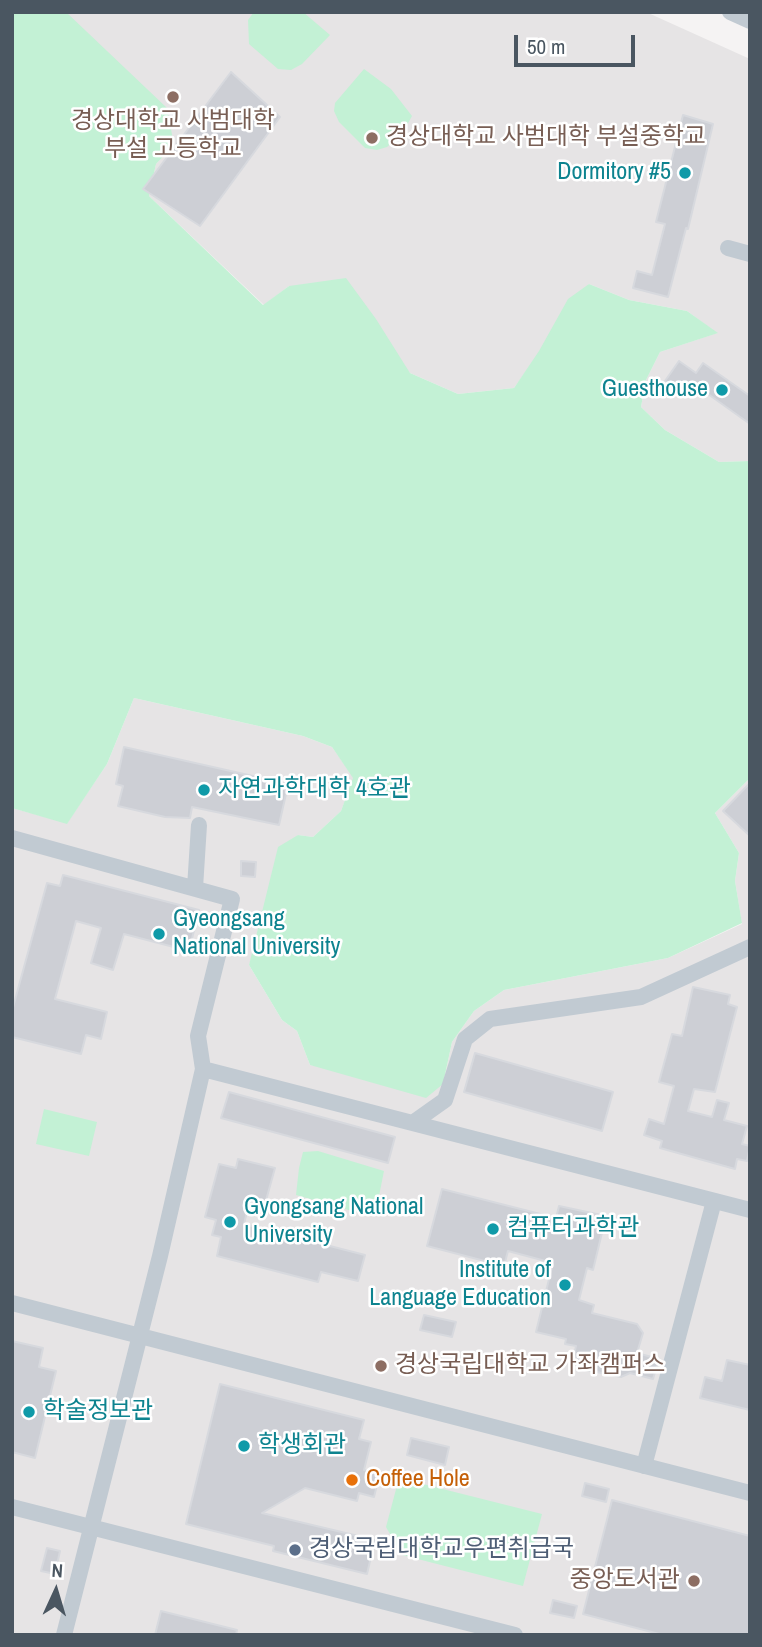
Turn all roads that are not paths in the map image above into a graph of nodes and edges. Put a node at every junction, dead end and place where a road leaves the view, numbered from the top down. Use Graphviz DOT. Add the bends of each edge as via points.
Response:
graph roads {
  1 [pos="730,12"];
  2 [pos="750,21"];
  3 [pos="728,248"];
  4 [pos="750,254"];
  5 [pos="199,825"];
  6 [pos="12,838"];
  7 [pos="195,888"];
  8 [pos="750,947"];
  9 [pos="203,1069"];
  10 [pos="414,1122"];
  11 [pos="714,1201"];
  12 [pos="750,1210"];
  13 [pos="12,1303"];
  14 [pos="139,1336"];
  15 [pos="644,1466"];
  16 [pos="750,1493"];
  17 [pos="12,1507"];
  18 [pos="91,1527"];
  19 [pos="64,1635"];
  20 [pos="515,1635"];
  1 -- 2 [label="street"];
  3 -- 4 [label="street"];
  5 -- 7 [label="street"];
  6 -- 7 [label="street"];
  7 -- 9 [label="street" via="232,899 198,1036"];
  8 -- 10 [label="street" via="641,997 489,1019 465,1040 445,1100"];
  9 -- 10 [label="street"];
  9 -- 14 [label="street"];
  10 -- 11 [label="street"];
  11 -- 12 [label="street"];
  11 -- 15 [label="street"];
  13 -- 14 [label="street"];
  14 -- 15 [label="street"];
  14 -- 18 [label="street"];
  15 -- 16 [label="street"];
  17 -- 18 [label="street"];
  18 -- 19 [label="street"];
  18 -- 20 [label="street"];
}
